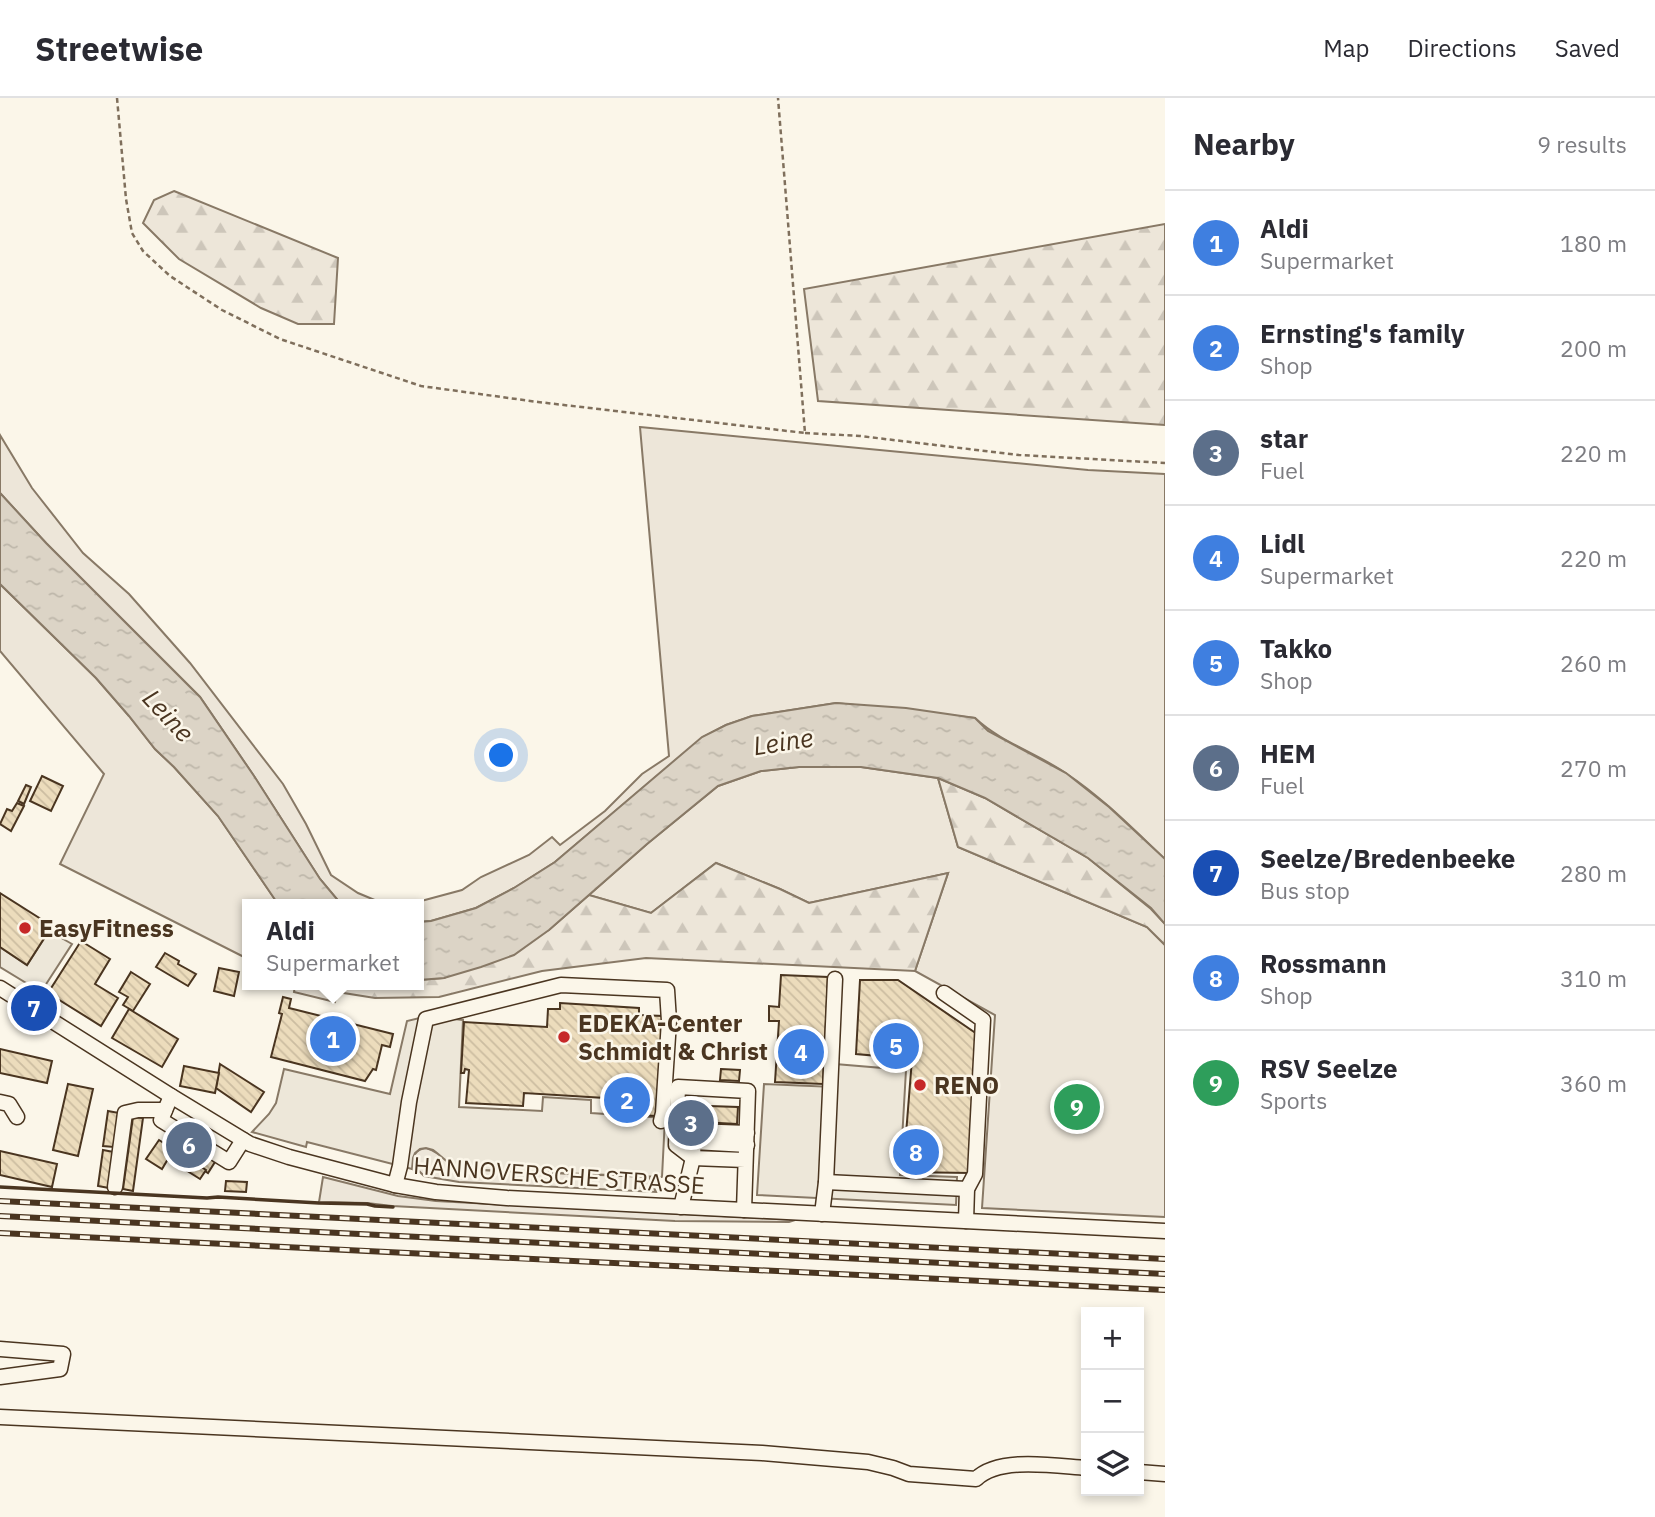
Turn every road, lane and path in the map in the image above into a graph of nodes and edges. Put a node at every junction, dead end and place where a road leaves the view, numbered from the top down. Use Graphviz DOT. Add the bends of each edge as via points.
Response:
graph roads {
  1 [pos="117,98"];
  2 [pos="778,98"];
  3 [pos="805,433"];
  4 [pos="1165,463"];
  5 [pos="835,979"];
  6 [pos="0,988"];
  7 [pos="944,993"];
  8 [pos="0,1102"];
  9 [pos="168,1103"];
  10 [pos="17,1118"];
  11 [pos="661,1121"];
  12 [pos="747,1139"];
  13 [pos="243,1140"];
  14 [pos="693,1158"];
  15 [pos="745,1160"];
  16 [pos="826,1182"];
  17 [pos="395,1185"];
  18 [pos="115,1188"];
  19 [pos="967,1189"];
  20 [pos="681,1207"];
  21 [pos="744,1210"];
  22 [pos="822,1214"];
  23 [pos="966,1222"];
  24 [pos="1165,1231"];
  25 [pos="0,1349"];
  26 [pos="0,1377"];
  27 [pos="0,1417"];
  28 [pos="1081,1468"];
  29 [pos="1144,1472"];
  30 [pos="1165,1474"];
  1 -- 3 [label="path" via="128,211 132,233 143,251 170,276 222,310 280,339 421,386"];
  2 -- 3 [label="path"];
  3 -- 4 [label="path" via="1019,455"];
  5 -- 16 [label="street"];
  6 -- 9 [label="street, HANNOVERSCHE STRASSE"];
  7 -- 19 [label="street" via="983,1020 975,1174"];
  8 -- 10 [label="street" via="9,1104"];
  9 -- 13 [label="street, HANNOVERSCHE STRASSE"];
  9 -- 13 [label="street" via="161,1120 229,1162"];
  9 -- 18 [label="street" via="125,1113"];
  11 -- 17 [label="street" via="667,990 561,985 426,1019"];
  12 -- 14 [label="street" via="695,1131"];
  12 -- 14 [label="street" via="748,1091 678,1087 676,1145"];
  12 -- 15 [label="street"];
  13 -- 17 [label="street, HANNOVERSCHE STRASSE"];
  14 -- 15 [label="street"];
  14 -- 20 [label="street"];
  15 -- 21 [label="street"];
  16 -- 19 [label="street"];
  16 -- 22 [label="street"];
  17 -- 20 [label="street, HANNOVERSCHE STRASSE" via="507,1198"];
  19 -- 23 [label="street"];
  20 -- 21 [label="street, HANNOVERSCHE STRASSE"];
  21 -- 22 [label="street, HANNOVERSCHE STRASSE"];
  22 -- 23 [label="street, HANNOVERSCHE STRASSE"];
  23 -- 24 [label="street, HANNOVERSCHE STRASSE"];
  25 -- 26 [label="street" via="63,1354 60,1369"];
  27 -- 28 [label="street" via="762,1453 867,1462 909,1474 976,1479 997,1466"];
  29 -- 30 [label="street"];
}
